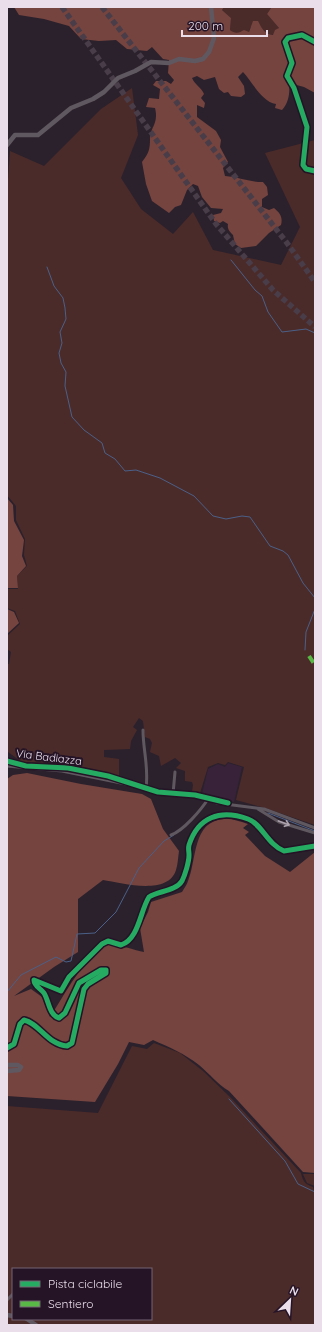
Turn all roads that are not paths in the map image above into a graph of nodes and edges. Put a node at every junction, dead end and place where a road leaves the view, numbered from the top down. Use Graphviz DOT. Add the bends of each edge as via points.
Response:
graph roads {
  1 [pos="211,7"];
  2 [pos="315,42"];
  3 [pos="7,145"];
  4 [pos="315,171"];
  5 [pos="143,730"];
  6 [pos="7,761"];
  7 [pos="14,763"];
  8 [pos="7,766"];
  9 [pos="13,767"];
  10 [pos="175,772"];
  11 [pos="135,785"];
  12 [pos="146,788"];
  13 [pos="173,794"];
  14 [pos="209,798"];
  15 [pos="256,808"];
  16 [pos="315,828"];
  17 [pos="315,833"];
  18 [pos="171,835"];
  19 [pos="315,846"];
  20 [pos="7,1048"];
  21 [pos="7,1065"];
  22 [pos="7,1071"];
  1 -- 3 [label="main road" via="214,38 209,52 203,59 179,59 169,63 151,62 118,78 93,99 71,108 38,135 16,135"];
  2 -- 4 [label="main road" via="302,35 288,38 285,42 292,63 287,76 294,88 307,127 303,165 306,169"];
  5 -- 12 [label="street" via="143,749 148,775"];
  6 -- 7 [label="street, Via Badiazza"];
  7 -- 9 [label="street"];
  7 -- 11 [label="street, Via Badiazza" via="68,768 108,776"];
  8 -- 9 [label="street, Via Badiazza"];
  9 -- 11 [label="street, Via Badiazza" via="62,771"];
  10 -- 13 [label="street"];
  11 -- 12 [label="street, Via Badiazza"];
  12 -- 13 [label="street, Via Badiazza"];
  13 -- 14 [label="street, Via Badiazza"];
  14 -- 15 [label="street, Via Badiazza"];
  14 -- 18 [label="street" via="177,833"];
  15 -- 16 [label="street"];
  15 -- 17 [label="street, one-way" via="279,822"];
  19 -- 20 [label="main road" via="284,851 272,844 251,820 224,814 203,822 190,844 182,882 149,897 139,922 126,942 121,945 103,943 69,977 61,991 34,980 45,994 53,1014 59,1018 65,1013 79,983 103,969 106,970 106,973 89,982 84,988 72,1043 67,1046 60,1045 24,1020 20,1024 14,1044"];
  21 -- 22 [label="main road" via="21,1067 19,1070"];
}
